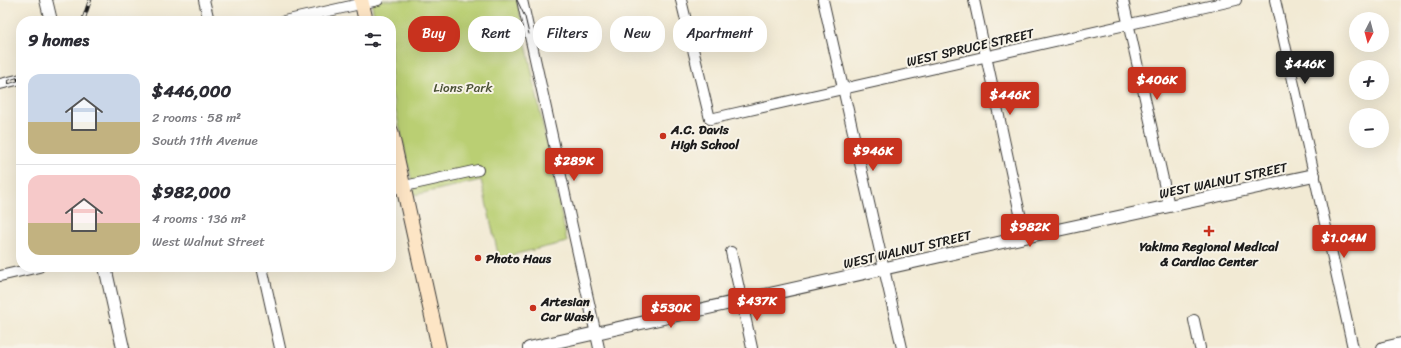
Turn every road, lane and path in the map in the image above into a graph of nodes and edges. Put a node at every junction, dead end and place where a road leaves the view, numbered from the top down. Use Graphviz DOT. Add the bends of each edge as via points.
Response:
graph roads {
  1 [pos="46,0"];
  2 [pos="204,0"];
  3 [pos="378,0"];
  4 [pos="522,0"];
  5 [pos="681,0"];
  6 [pos="823,0"];
  7 [pos="974,0"];
  8 [pos="1123,0"];
  9 [pos="1236,0"];
  10 [pos="1275,0"];
  11 [pos="362,2"];
  12 [pos="49,16"];
  13 [pos="208,16"];
  14 [pos="305,16"];
  15 [pos="365,16"];
  16 [pos="1129,25"];
  17 [pos="986,56"];
  18 [pos="16,80"];
  19 [pos="0,84"];
  20 [pos="843,89"];
  21 [pos="478,170"];
  22 [pos="1314,176"];
  23 [pos="397,188"];
  24 [pos="1169,206"];
  25 [pos="1025,237"];
  26 [pos="731,252"];
  27 [pos="884,269"];
  28 [pos="17,272"];
  29 [pos="106,272"];
  30 [pos="263,272"];
  31 [pos="0,276"];
  32 [pos="741,301"];
  33 [pos="1194,320"];
  34 [pos="596,334"];
  35 [pos="1401,344"];
  36 [pos="123,348"];
  37 [pos="280,348"];
  38 [pos="439,348"];
  39 [pos="529,348"];
  40 [pos="599,348"];
  41 [pos="752,348"];
  42 [pos="902,348"];
  43 [pos="1200,348"];
  44 [pos="1353,348"];
  45 [pos="1383,348"];
  1 -- 12 [label="street"];
  2 -- 13 [label="street"];
  3 -- 11 [label="street"];
  4 -- 34 [label="street"];
  5 -- 20 [label="street, WEST SPRUCE STREET" via="710,119"];
  6 -- 20 [label="street"];
  7 -- 17 [label="street"];
  8 -- 16 [label="street"];
  9 -- 16 [label="street, WEST SPRUCE STREET"];
  10 -- 22 [label="street"];
  11 -- 14 [label="street"];
  11 -- 15 [label="main road"];
  16 -- 17 [label="street, WEST SPRUCE STREET"];
  16 -- 24 [label="street"];
  17 -- 20 [label="street, WEST SPRUCE STREET"];
  17 -- 25 [label="street"];
  18 -- 19 [label="street"];
  20 -- 27 [label="street"];
  21 -- 23 [label="street"];
  22 -- 24 [label="street, WEST WALNUT STREET"];
  22 -- 44 [label="street"];
  23 -- 38 [label="main road"];
  24 -- 25 [label="street, WEST WALNUT STREET"];
  25 -- 27 [label="street, WEST WALNUT STREET"];
  26 -- 32 [label="street"];
  27 -- 32 [label="street, WEST WALNUT STREET"];
  27 -- 42 [label="street"];
  28 -- 31 [label="street"];
  29 -- 36 [label="street"];
  30 -- 37 [label="street"];
  32 -- 34 [label="street, WEST WALNUT STREET"];
  32 -- 41 [label="street"];
  33 -- 43 [label="street"];
  34 -- 39 [label="street, WEST WALNUT STREET"];
  34 -- 40 [label="street"];
  35 -- 45 [label="street"];
}
